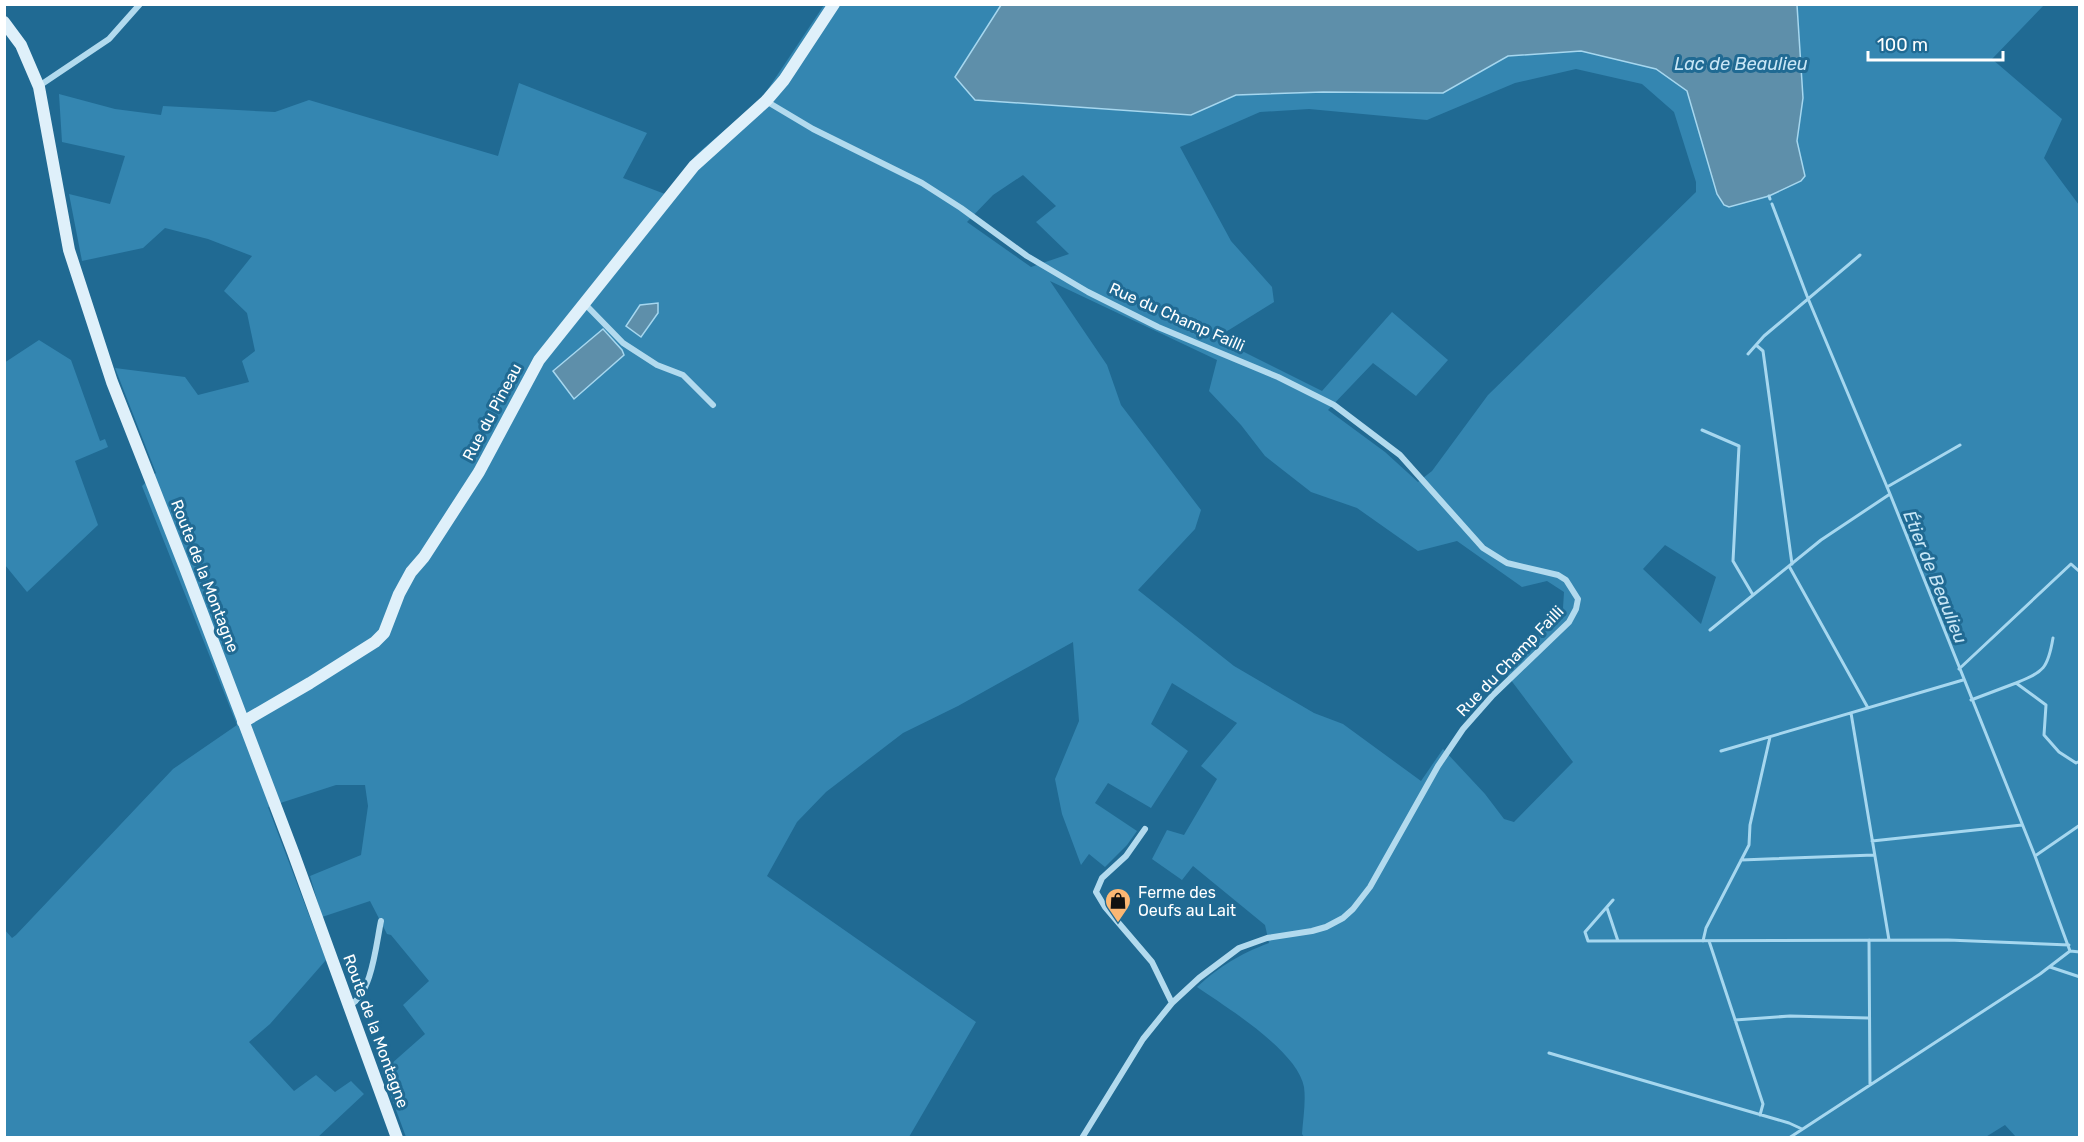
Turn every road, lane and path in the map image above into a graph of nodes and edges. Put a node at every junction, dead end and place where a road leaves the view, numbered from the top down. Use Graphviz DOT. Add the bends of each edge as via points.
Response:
graph roads {
  1 [pos="141,4"];
  2 [pos="834,4"];
  3 [pos="4,22"];
  4 [pos="39,87"];
  5 [pos="766,101"];
  6 [pos="583,303"];
  7 [pos="713,405"];
  8 [pos="243,722"];
  9 [pos="1145,830"];
  10 [pos="381,921"];
  11 [pos="1172,1003"];
  12 [pos="350,1005"];
  13 [pos="397,1137"];
  14 [pos="1082,1137"];
  1 -- 4 [label="street" via="109,39"];
  2 -- 5 [label="street, Rue du Pineau"];
  3 -- 4 [label="street, Route de la Montagne" via="21,45"];
  4 -- 8 [label="street, Route de la Montagne" via="77,278 122,410"];
  5 -- 6 [label="street, Rue du Pineau" via="694,166"];
  5 -- 11 [label="street, Rue du Champ Failli" via="922,183 1071,283 1158,327 1334,405 1400,455 1483,548 1508,562 1558,575 1572,587 1578,599 1569,622 1463,729 1370,887 1353,909 1326,927 1267,938 1239,948"];
  6 -- 7 [label="street" via="623,343 657,365 683,375"];
  6 -- 8 [label="street, Rue du Pineau" via="539,360 479,472 411,572 384,633"];
  8 -- 12 [label="street, Route de la Montagne"];
  9 -- 11 [label="street" via="1126,856 1101,878 1096,892 1152,962"];
  10 -- 12 [label="street" via="371,972 360,996"];
  11 -- 14 [label="street, Rue du Champ Failli" via="1143,1039"];
  12 -- 13 [label="street, Route de la Montagne"];
}
